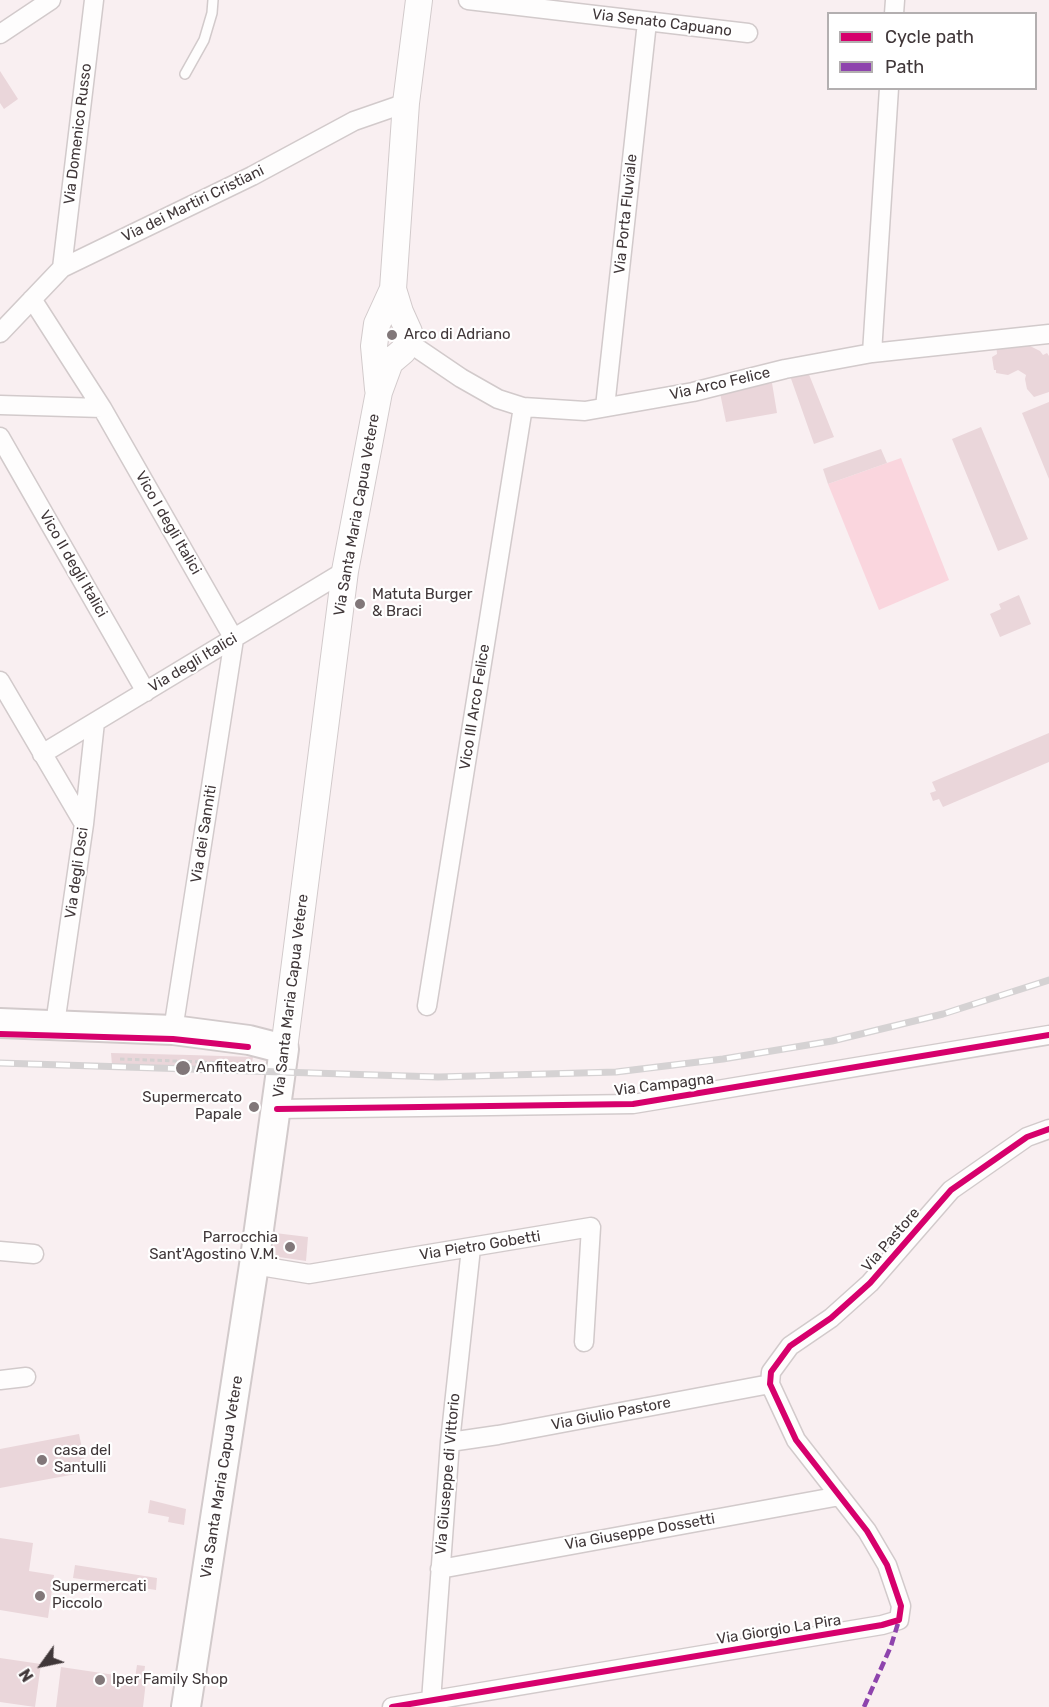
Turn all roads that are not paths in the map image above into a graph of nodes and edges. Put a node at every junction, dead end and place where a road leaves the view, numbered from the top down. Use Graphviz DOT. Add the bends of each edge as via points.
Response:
graph roads {
  1 [pos="51,0"];
  2 [pos="94,0"];
  3 [pos="213,0"];
  4 [pos="419,0"];
  5 [pos="468,0"];
  6 [pos="647,22"];
  7 [pos="748,33"];
  8 [pos="0,34"];
  9 [pos="185,74"];
  10 [pos="889,90"];
  11 [pos="406,103"];
  12 [pos="62,268"];
  13 [pos="393,289"];
  14 [pos="32,299"];
  15 [pos="0,333"];
  16 [pos="1049,334"];
  17 [pos="408,342"];
  18 [pos="872,353"];
  19 [pos="379,392"];
  20 [pos="0,405"];
  21 [pos="523,407"];
  22 [pos="605,407"];
  23 [pos="102,408"];
  24 [pos="0,437"];
  25 [pos="345,571"];
  26 [pos="234,639"];
  27 [pos="0,681"];
  28 [pos="146,692"];
  29 [pos="7,709"];
  30 [pos="95,722"];
  31 [pos="42,754"];
  32 [pos="84,824"];
  33 [pos="427,1006"];
  34 [pos="0,1023"];
  35 [pos="55,1024"];
  36 [pos="173,1030"];
  37 [pos="1049,1035"];
  38 [pos="284,1049"];
  39 [pos="277,1109"];
  40 [pos="1049,1129"];
  41 [pos="471,1248"];
  42 [pos="0,1251"];
  43 [pos="34,1254"];
  44 [pos="254,1265"];
  45 [pos="584,1342"];
  46 [pos="26,1377"];
  47 [pos="0,1380"];
  48 [pos="770,1384"];
  49 [pos="450,1442"];
  50 [pos="840,1496"];
  51 [pos="440,1569"];
  52 [pos="431,1701"];
  53 [pos="186,1707"];
  54 [pos="392,1707"];
  1 -- 8 [label="street"];
  2 -- 12 [label="street, Via Domenico Russo"];
  3 -- 9 [label="lane" via="204,40"];
  4 -- 11 [label="main road"];
  5 -- 6 [label="street, Via Senato Capuano"];
  6 -- 7 [label="street, Via Senato Capuano"];
  6 -- 22 [label="street, Via Porta Fluviale"];
  10 -- 18 [label="street"];
  11 -- 12 [label="street, Via dei Martiri Cristiani" via="354,122"];
  11 -- 13 [label="main road"];
  12 -- 14 [label="street, Via dei Martiri Cristiani"];
  13 -- 17 [label="main road" via="409,332"];
  13 -- 19 [label="main road" via="377,324 374,346"];
  14 -- 15 [label="street, Via dei Martiri Cristiani"];
  14 -- 23 [label="street, Vico I degli Italici"];
  16 -- 18 [label="street, Via Arco Felice"];
  17 -- 19 [label="main road" via="390,362"];
  17 -- 21 [label="street, Via Arco Felice" via="498,399"];
  18 -- 22 [label="street, Via Arco Felice"];
  19 -- 25 [label="main road, Via Santa Maria Capua Vetere"];
  20 -- 23 [label="street"];
  21 -- 22 [label="street, Via Arco Felice" via="585,411"];
  21 -- 33 [label="street, Vico III Arco Felice"];
  23 -- 26 [label="street, Vico I degli Italici"];
  24 -- 28 [label="street, Vico II degli Italici"];
  25 -- 26 [label="street, Via degli Italici"];
  25 -- 38 [label="main road, Via Santa Maria Capua Vetere"];
  26 -- 28 [label="street, Via degli Italici"];
  26 -- 36 [label="street, Via dei Sanniti"];
  27 -- 29 [label="street"];
  28 -- 30 [label="street, Via degli Italici"];
  29 -- 31 [label="street"];
  30 -- 31 [label="street, Via degli Italici"];
  30 -- 32 [label="street, Via degli Osci"];
  31 -- 32 [label="street"];
  32 -- 35 [label="street, Via degli Osci"];
  34 -- 35 [label="main road"];
  35 -- 36 [label="main road"];
  36 -- 38 [label="main road"];
  37 -- 39 [label="street, Via Campagna" via="633,1104"];
  38 -- 39 [label="main road, Via Santa Maria Capua Vetere"];
  39 -- 44 [label="main road, Via Santa Maria Capua Vetere"];
  40 -- 48 [label="street, Via Pastore" via="1027,1137 951,1190 870,1283 831,1318 790,1346 771,1372"];
  41 -- 44 [label="street, Via Pietro Gobetti" via="309,1274"];
  41 -- 45 [label="street, Via Pietro Gobetti" via="591,1227"];
  41 -- 49 [label="street, Via Giuseppe di Vittorio"];
  42 -- 43 [label="street"];
  44 -- 53 [label="main road, Via Santa Maria Capua Vetere"];
  46 -- 47 [label="street"];
  48 -- 49 [label="street, Via Giulio Pastore"];
  48 -- 50 [label="street, Via Giorgio La Pira" via="796,1440"];
  49 -- 51 [label="street, Via Giuseppe di Vittorio"];
  50 -- 51 [label="street, Via Giuseppe Dossetti"];
  50 -- 52 [label="street, Via Giorgio La Pira" via="887,1565 901,1606 899,1620"];
  51 -- 52 [label="street, Via Giuseppe di Vittorio"];
  52 -- 54 [label="street, Via Giorgio La Pira"];
}
